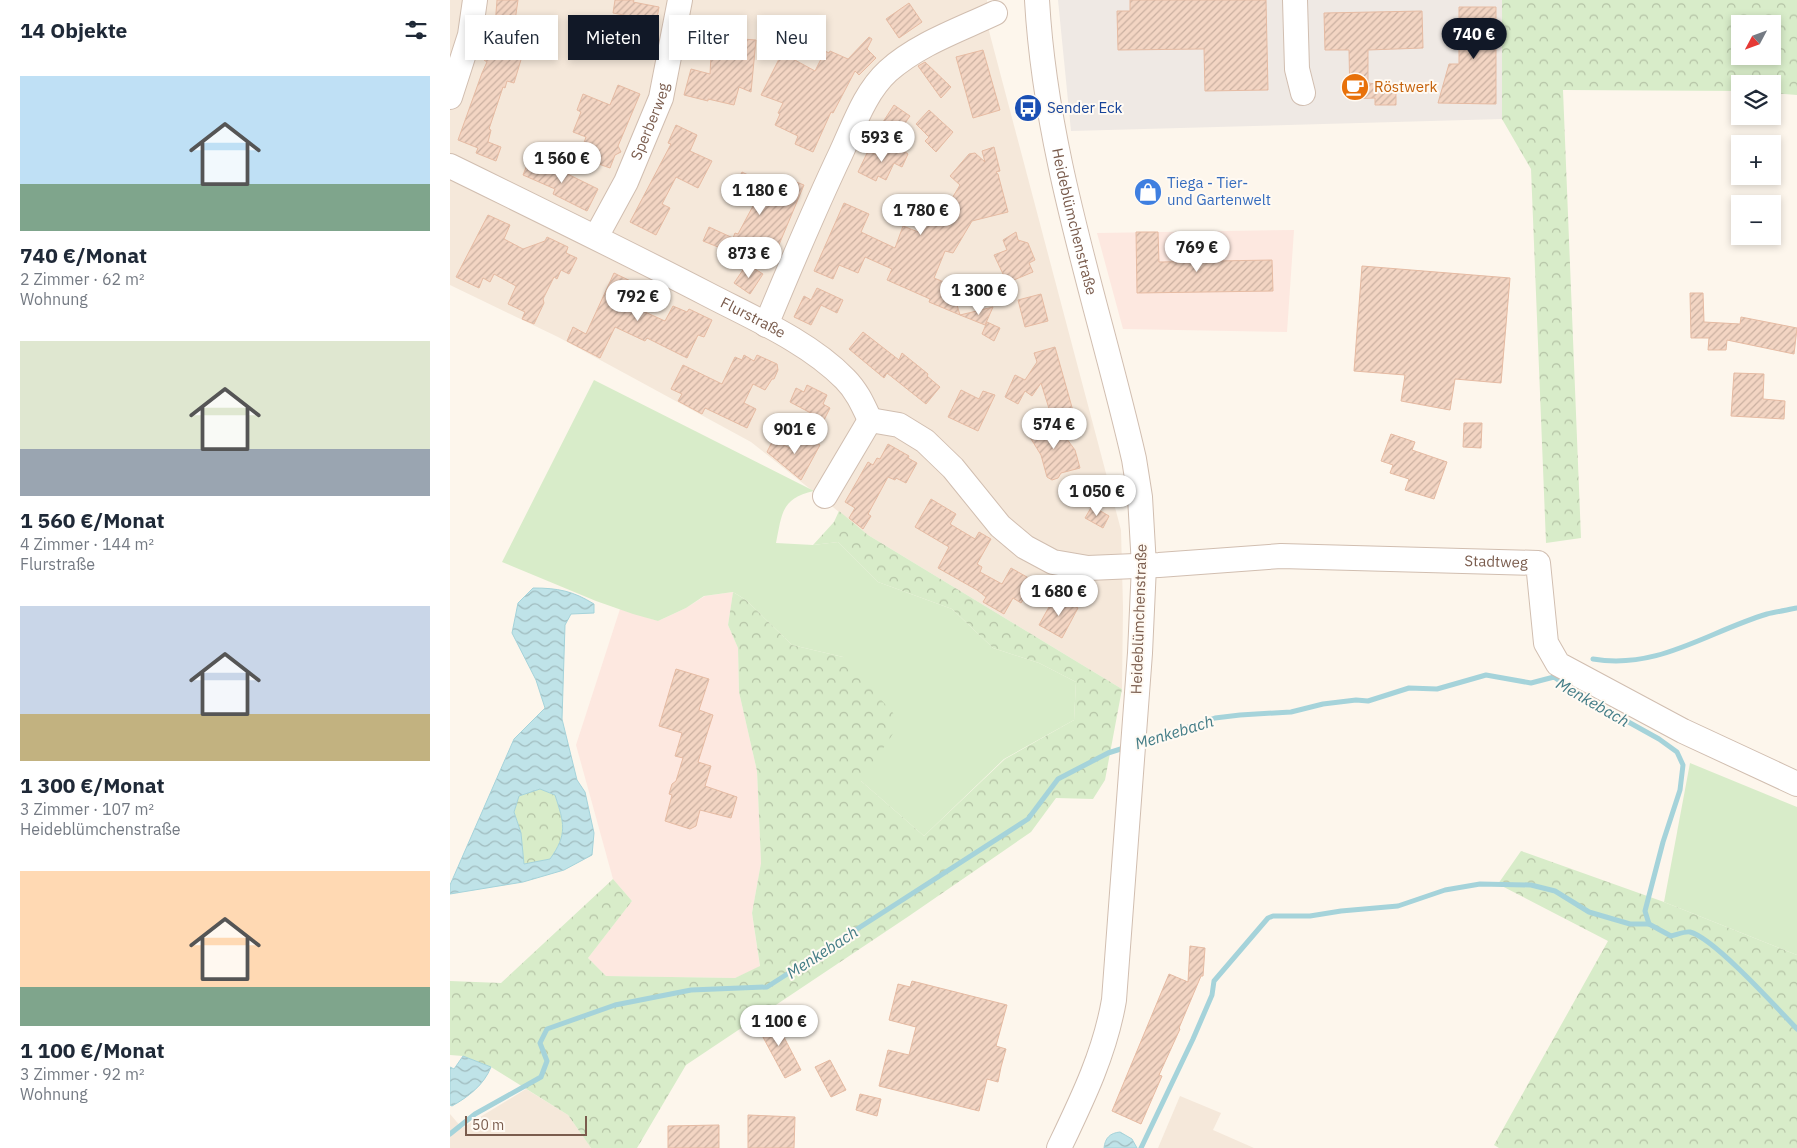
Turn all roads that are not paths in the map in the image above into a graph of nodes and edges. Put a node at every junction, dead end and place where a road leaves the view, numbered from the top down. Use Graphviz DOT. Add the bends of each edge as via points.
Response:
graph roads {
  1 [pos="475,0"];
  2 [pos="680,0"];
  3 [pos="1038,0"];
  4 [pos="1295,0"];
  5 [pos="995,14"];
  6 [pos="1303,93"];
  7 [pos="450,97"];
  8 [pos="450,166"];
  9 [pos="596,237"];
  10 [pos="766,325"];
  11 [pos="870,420"];
  12 [pos="825,496"];
  13 [pos="1144,566"];
  14 [pos="1797,784"];
  15 [pos="1059,1148"];
  1 -- 7 [label="street" via="470,35"];
  2 -- 9 [label="street, Sperberweg" via="661,98 626,182"];
  3 -- 13 [label="street, Heideblümchenstraße" via="1041,47 1058,159 1134,459"];
  4 -- 6 [label="street" via="1297,69"];
  5 -- 10 [label="street" via="907,56 887,72 867,97"];
  8 -- 9 [label="street, Flurstraße"];
  9 -- 10 [label="street, Flurstraße"];
  10 -- 11 [label="street, Flurstraße" via="816,354 845,379 859,396"];
  11 -- 12 [label="street"];
  11 -- 13 [label="street" via="899,425 925,441 953,468 1000,526 1025,547 1053,562 1088,568"];
  13 -- 14 [label="street, Stadtweg" via="1281,556 1538,563 1546,642 1558,664 1682,731"];
  13 -- 15 [label="street, Heideblümchenstraße" via="1114,1000 1095,1068"];
}
